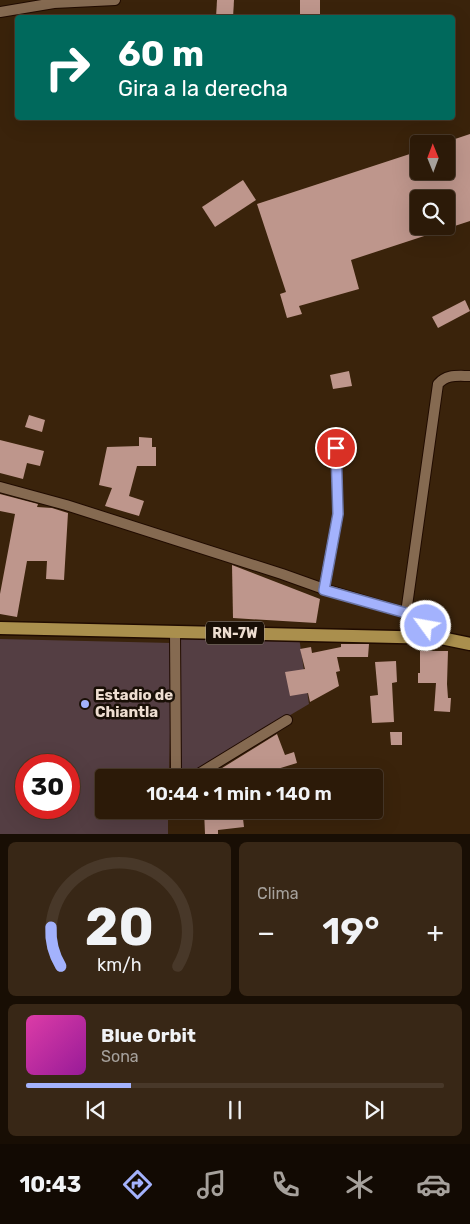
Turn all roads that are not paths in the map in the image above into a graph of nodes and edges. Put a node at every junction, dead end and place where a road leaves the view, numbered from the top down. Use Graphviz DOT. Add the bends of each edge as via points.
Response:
graph roads {
  1 [pos="115,0"];
  2 [pos="0,12"];
  3 [pos="470,376"];
  4 [pos="336,448"];
  5 [pos="0,487"];
  6 [pos="324,590"];
  7 [pos="406,613"];
  8 [pos="0,628"];
  9 [pos="175,632"];
  10 [pos="441,638"];
  11 [pos="470,644"];
  12 [pos="287,720"];
  13 [pos="176,769"];
  14 [pos="207,769"];
  1 -- 2 [label="street" via="54,3"];
  3 -- 7 [label="street" via="443,378 438,384"];
  4 -- 6 [label="street" via="338,514"];
  5 -- 6 [label="street" via="66,505"];
  6 -- 7 [label="street"];
  7 -- 10 [label="street"];
  8 -- 9 [label="main road, RN-7W"];
  9 -- 10 [label="main road, RN-7W"];
  9 -- 13 [label="street"];
  10 -- 11 [label="main road, RN-7W"];
  12 -- 14 [label="street"];
}
